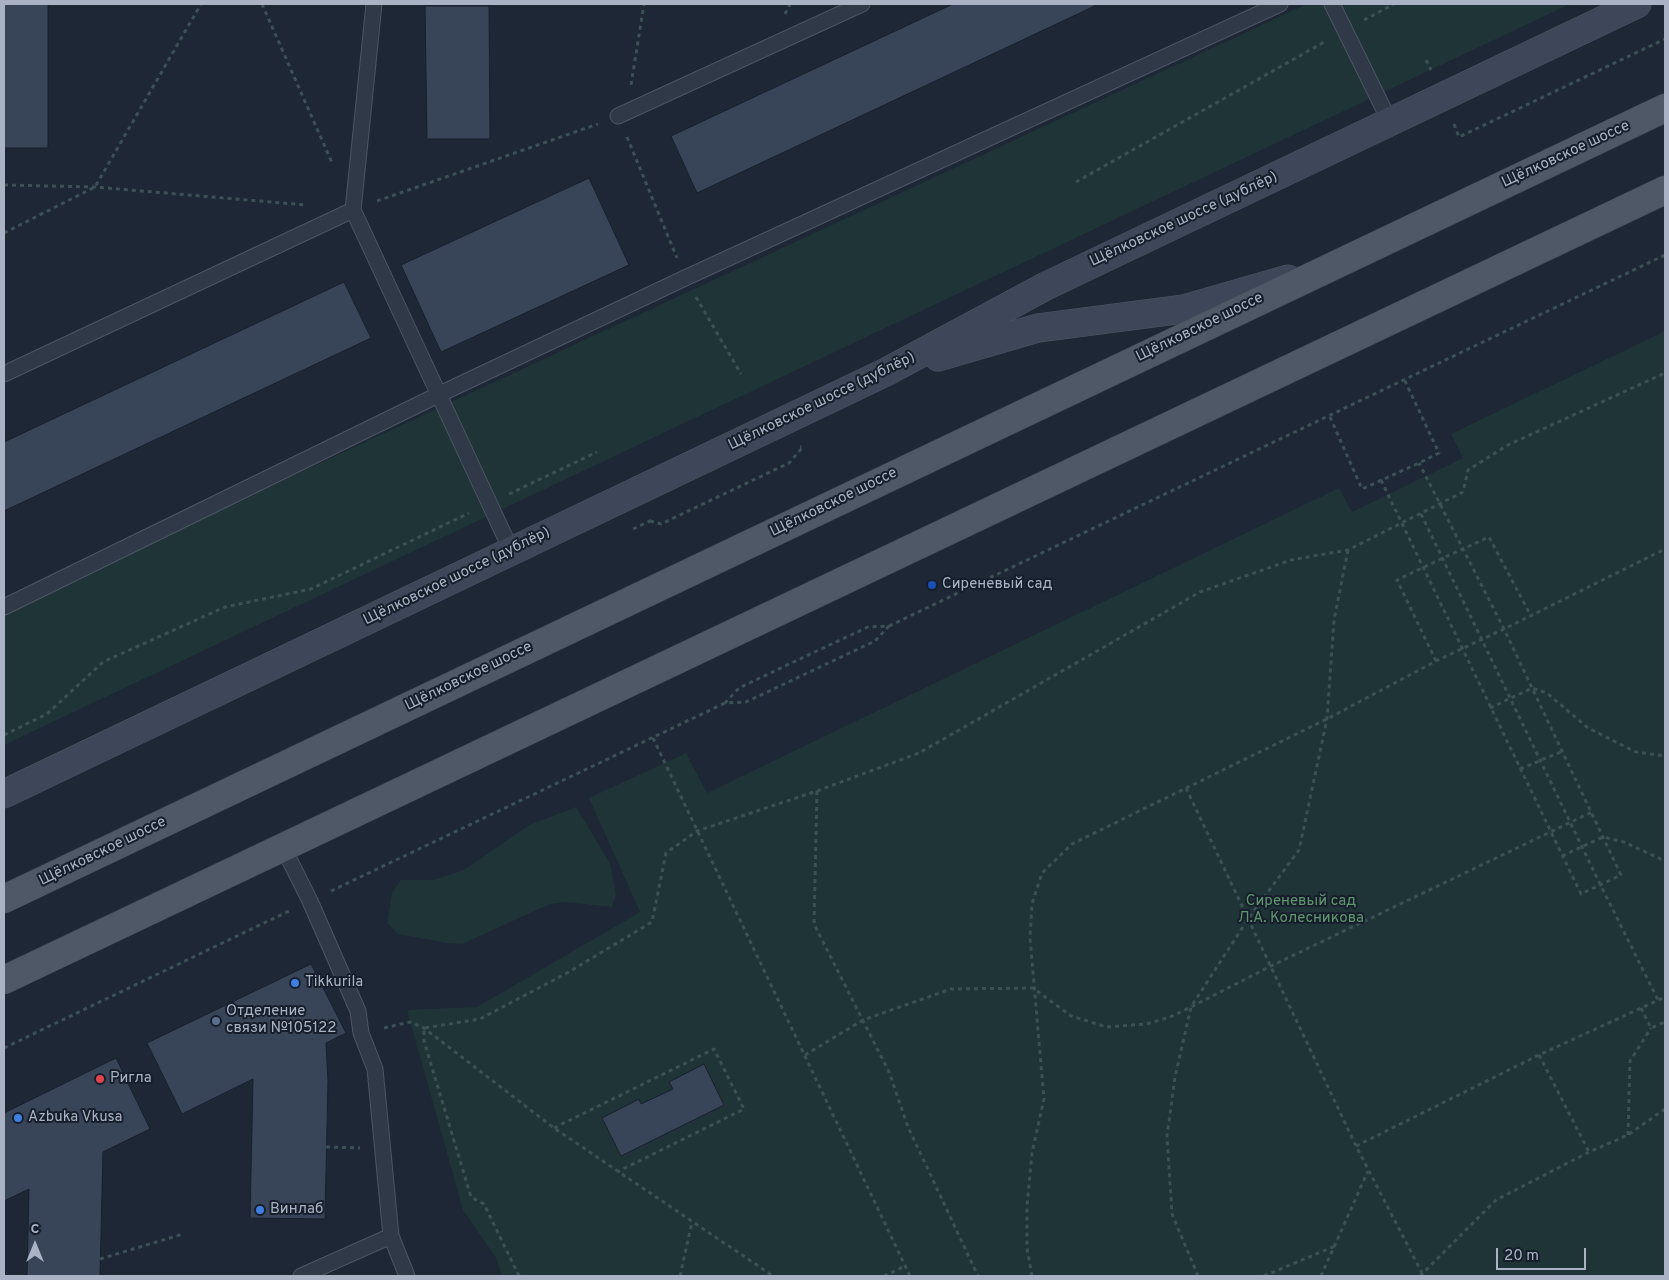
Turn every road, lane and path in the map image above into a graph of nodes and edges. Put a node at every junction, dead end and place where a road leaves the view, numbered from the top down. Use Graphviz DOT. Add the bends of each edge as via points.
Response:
graph roads {
  1 [pos="201,4"];
  2 [pos="262,4"];
  3 [pos="374,4"];
  4 [pos="644,4"];
  5 [pos="862,4"];
  6 [pos="1280,4"];
  7 [pos="1332,4"];
  8 [pos="1394,4"];
  9 [pos="1637,4"];
  10 [pos="1346,30"];
  11 [pos="1665,38"];
  12 [pos="1426,60"];
  13 [pos="1442,97"];
  14 [pos="1665,108"];
  15 [pos="618,116"];
  16 [pos="1390,122"];
  17 [pos="1076,182"];
  18 [pos="4,185"];
  19 [pos="95,187"];
  20 [pos="1665,190"];
  21 [pos="353,210"];
  22 [pos="4,233"];
  23 [pos="1665,255"];
  24 [pos="1324,269"];
  25 [pos="685,278"];
  26 [pos="886,372"];
  27 [pos="1665,373"];
  28 [pos="4,374"];
  29 [pos="741,374"];
  30 [pos="1405,380"];
  31 [pos="440,394"];
  32 [pos="1330,417"];
  33 [pos="597,452"];
  34 [pos="790,463"];
  35 [pos="1419,463"];
  36 [pos="1381,480"];
  37 [pos="490,503"];
  38 [pos="1440,504"];
  39 [pos="1420,514"];
  40 [pos="650,521"];
  41 [pos="1402,523"];
  42 [pos="1464,548"];
  43 [pos="1665,549"];
  44 [pos="512,550"];
  45 [pos="1348,550"];
  46 [pos="1442,558"];
  47 [pos="1424,567"];
  48 [pos="4,607"];
  49 [pos="1531,616"];
  50 [pos="888,626"];
  51 [pos="1504,629"];
  52 [pos="1482,640"];
  53 [pos="1462,649"];
  54 [pos="1436,661"];
  55 [pos="1532,688"];
  56 [pos="1510,698"];
  57 [pos="725,703"];
  58 [pos="1490,708"];
  59 [pos="1327,719"];
  60 [pos="4,735"];
  61 [pos="653,738"];
  62 [pos="1563,751"];
  63 [pos="1665,756"];
  64 [pos="1540,761"];
  65 [pos="1520,769"];
  66 [pos="1186,788"];
  67 [pos="817,791"];
  68 [pos="4,794"];
  69 [pos="1592,812"];
  70 [pos="1570,822"];
  71 [pos="697,832"];
  72 [pos="1550,832"];
  73 [pos="1603,837"];
  74 [pos="1582,846"];
  75 [pos="284,847"];
  76 [pos="1562,856"];
  77 [pos="1665,862"];
  78 [pos="1600,884"];
  79 [pos="4,899"];
  80 [pos="310,901"];
  81 [pos="1248,919"];
  82 [pos="1271,966"];
  83 [pos="4,980"];
  84 [pos="1033,988"];
  85 [pos="1665,997"];
  86 [pos="1658,1000"];
  87 [pos="1191,1007"];
  88 [pos="1642,1008"];
  89 [pos="863,1020"];
  90 [pos="410,1022"];
  91 [pos="1665,1022"];
  92 [pos="424,1028"];
  93 [pos="1651,1028"];
  94 [pos="4,1048"];
  95 [pos="805,1055"];
  96 [pos="1539,1056"];
  97 [pos="1665,1109"];
  98 [pos="554,1128"];
  99 [pos="1628,1135"];
  100 [pos="1356,1146"];
  101 [pos="326,1147"];
  102 [pos="383,1149"];
  103 [pos="1589,1152"];
  104 [pos="1369,1170"];
  105 [pos="617,1172"];
  106 [pos="692,1222"];
  107 [pos="183,1234"];
  108 [pos="391,1236"];
  109 [pos="1335,1246"];
  110 [pos="100,1259"];
  111 [pos="906,1266"];
  112 [pos="1421,1275"];
  113 [pos="301,1276"];
  114 [pos="407,1276"];
  115 [pos="519,1276"];
  116 [pos="680,1276"];
  117 [pos="773,1276"];
  118 [pos="884,1276"];
  119 [pos="910,1276"];
  120 [pos="978,1276"];
  121 [pos="1032,1276"];
  122 [pos="1198,1276"];
  123 [pos="1264,1276"];
  124 [pos="1321,1276"];
  1 -- 19 [label="path"];
  2 -- 21 [label="path"];
  3 -- 21 [label="lane"];
  4 -- 15 [label="path" via="632,81"];
  5 -- 15 [label="lane"];
  6 -- 25 [label="lane"];
  7 -- 10 [label="lane"];
  8 -- 10 [label="path"];
  9 -- 13 [label="street, Щёлковское шоссе (дублёр)"];
  10 -- 16 [label="lane"];
  10 -- 17 [label="path"];
  11 -- 13 [label="path" via="1460,137"];
  12 -- 13 [label="path"];
  13 -- 16 [label="street, Щёлковское шоссе (дублёр)"];
  14 -- 24 [label="main road, Щёлковское шоссе"];
  15 -- 21 [label="path"];
  15 -- 25 [label="path"];
  16 -- 26 [label="street, Щёлковское шоссе (дублёр)" via="1046,286"];
  18 -- 19 [label="path"];
  19 -- 21 [label="path"];
  19 -- 22 [label="path"];
  20 -- 75 [label="main road"];
  21 -- 28 [label="lane"];
  21 -- 31 [label="lane"];
  23 -- 30 [label="path"];
  24 -- 26 [label="street" via="1184,309 1038,328"];
  24 -- 79 [label="main road, Щёлковское шоссе"];
  25 -- 29 [label="path"];
  25 -- 31 [label="lane"];
  26 -- 44 [label="street, Щёлковское шоссе (дублёр)"];
  27 -- 38 [label="path" via="1508,445 1468,470 1463,492"];
  30 -- 32 [label="path"];
  30 -- 35 [label="path" via="1439,453"];
  31 -- 37 [label="lane"];
  31 -- 48 [label="lane"];
  32 -- 36 [label="path" via="1362,489"];
  32 -- 50 [label="path"];
  33 -- 37 [label="path"];
  34 -- 40 [label="path" via="660,524"];
  35 -- 36 [label="path"];
  35 -- 38 [label="path"];
  36 -- 41 [label="path"];
  37 -- 44 [label="lane"];
  37 -- 60 [label="path" via="311,589 225,606 103,662 47,714"];
  38 -- 39 [label="path"];
  38 -- 42 [label="path"];
  39 -- 41 [label="path"];
  39 -- 46 [label="path"];
  41 -- 45 [label="path"];
  41 -- 47 [label="path"];
  42 -- 46 [label="path"];
  42 -- 49 [label="path" via="1488,537"];
  42 -- 51 [label="path"];
  43 -- 49 [label="path"];
  44 -- 68 [label="street, Щёлковское шоссе (дублёр)"];
  45 -- 59 [label="path" via="1334,620"];
  45 -- 67 [label="path" via="1291,560 1200,592 919,753"];
  46 -- 47 [label="path"];
  46 -- 52 [label="path"];
  47 -- 53 [label="path"];
  47 -- 54 [label="path" via="1397,580"];
  49 -- 51 [label="path"];
  50 -- 57 [label="path" via="875,641 746,702"];
  50 -- 57 [label="path" via="868,626 739,688"];
  51 -- 52 [label="path"];
  51 -- 55 [label="path"];
  52 -- 53 [label="path"];
  52 -- 56 [label="path"];
  53 -- 54 [label="path"];
  53 -- 58 [label="path"];
  54 -- 59 [label="path"];
  55 -- 56 [label="path"];
  55 -- 62 [label="path"];
  55 -- 63 [label="path" via="1547,693 1588,728 1636,752"];
  56 -- 58 [label="path"];
  56 -- 64 [label="path"];
  57 -- 61 [label="path"];
  58 -- 65 [label="path"];
  59 -- 66 [label="path"];
  59 -- 81 [label="path" via="1299,850"];
  61 -- 71 [label="path"];
  61 -- 80 [label="path"];
  62 -- 64 [label="path"];
  62 -- 69 [label="path"];
  64 -- 65 [label="path"];
  64 -- 70 [label="path"];
  65 -- 72 [label="path"];
  66 -- 81 [label="path"];
  66 -- 84 [label="path" via="1072,844 1042,873 1032,904"];
  67 -- 71 [label="path"];
  67 -- 89 [label="path" via="814,924"];
  69 -- 70 [label="path"];
  69 -- 73 [label="path"];
  70 -- 72 [label="path"];
  70 -- 74 [label="path"];
  71 -- 92 [label="path" via="666,852 652,922 480,1019"];
  71 -- 95 [label="path"];
  72 -- 76 [label="path"];
  72 -- 82 [label="path"];
  73 -- 74 [label="path"];
  73 -- 77 [label="path" via="1624,842"];
  73 -- 78 [label="path" via="1622,875"];
  74 -- 76 [label="path"];
  74 -- 78 [label="path"];
  75 -- 80 [label="lane"];
  75 -- 83 [label="main road"];
  76 -- 78 [label="path" via="1580,894"];
  78 -- 86 [label="path"];
  80 -- 94 [label="path"];
  80 -- 102 [label="lane" via="358,1011 361,1033 375,1069"];
  81 -- 82 [label="path"];
  81 -- 87 [label="path"];
  82 -- 87 [label="path"];
  82 -- 100 [label="path"];
  84 -- 87 [label="path" via="1071,1016 1107,1027 1146,1024"];
  84 -- 89 [label="path" via="952,989"];
  84 -- 121 [label="path" via="1044,1099 1032,1153 1027,1206 1027,1248"];
  85 -- 86 [label="path"];
  86 -- 88 [label="path"];
  87 -- 122 [label="path" via="1175,1077 1167,1136 1172,1214"];
  88 -- 93 [label="path"];
  88 -- 96 [label="path"];
  89 -- 95 [label="path"];
  89 -- 120 [label="path" via="888,1072 908,1127"];
  90 -- 92 [label="path"];
  91 -- 93 [label="path"];
  92 -- 98 [label="path"];
  92 -- 115 [label="path" via="424,1042 471,1197 484,1204"];
  93 -- 99 [label="path" via="1630,1062"];
  95 -- 111 [label="path"];
  96 -- 100 [label="path"];
  96 -- 103 [label="path"];
  97 -- 99 [label="path"];
  98 -- 105 [label="path"];
  98 -- 105 [label="path" via="714,1050 744,1109"];
  99 -- 103 [label="path"];
  100 -- 104 [label="path"];
  101 -- 102 [label="path"];
  102 -- 108 [label="lane"];
  103 -- 112 [label="path" via="1496,1200"];
  104 -- 109 [label="path"];
  104 -- 112 [label="path"];
  105 -- 106 [label="path"];
  106 -- 116 [label="path"];
  106 -- 117 [label="path"];
  107 -- 110 [label="path"];
  108 -- 113 [label="lane"];
  108 -- 114 [label="lane"];
  109 -- 123 [label="path"];
  109 -- 124 [label="path"];
  111 -- 118 [label="path"];
  111 -- 119 [label="path"];
}
